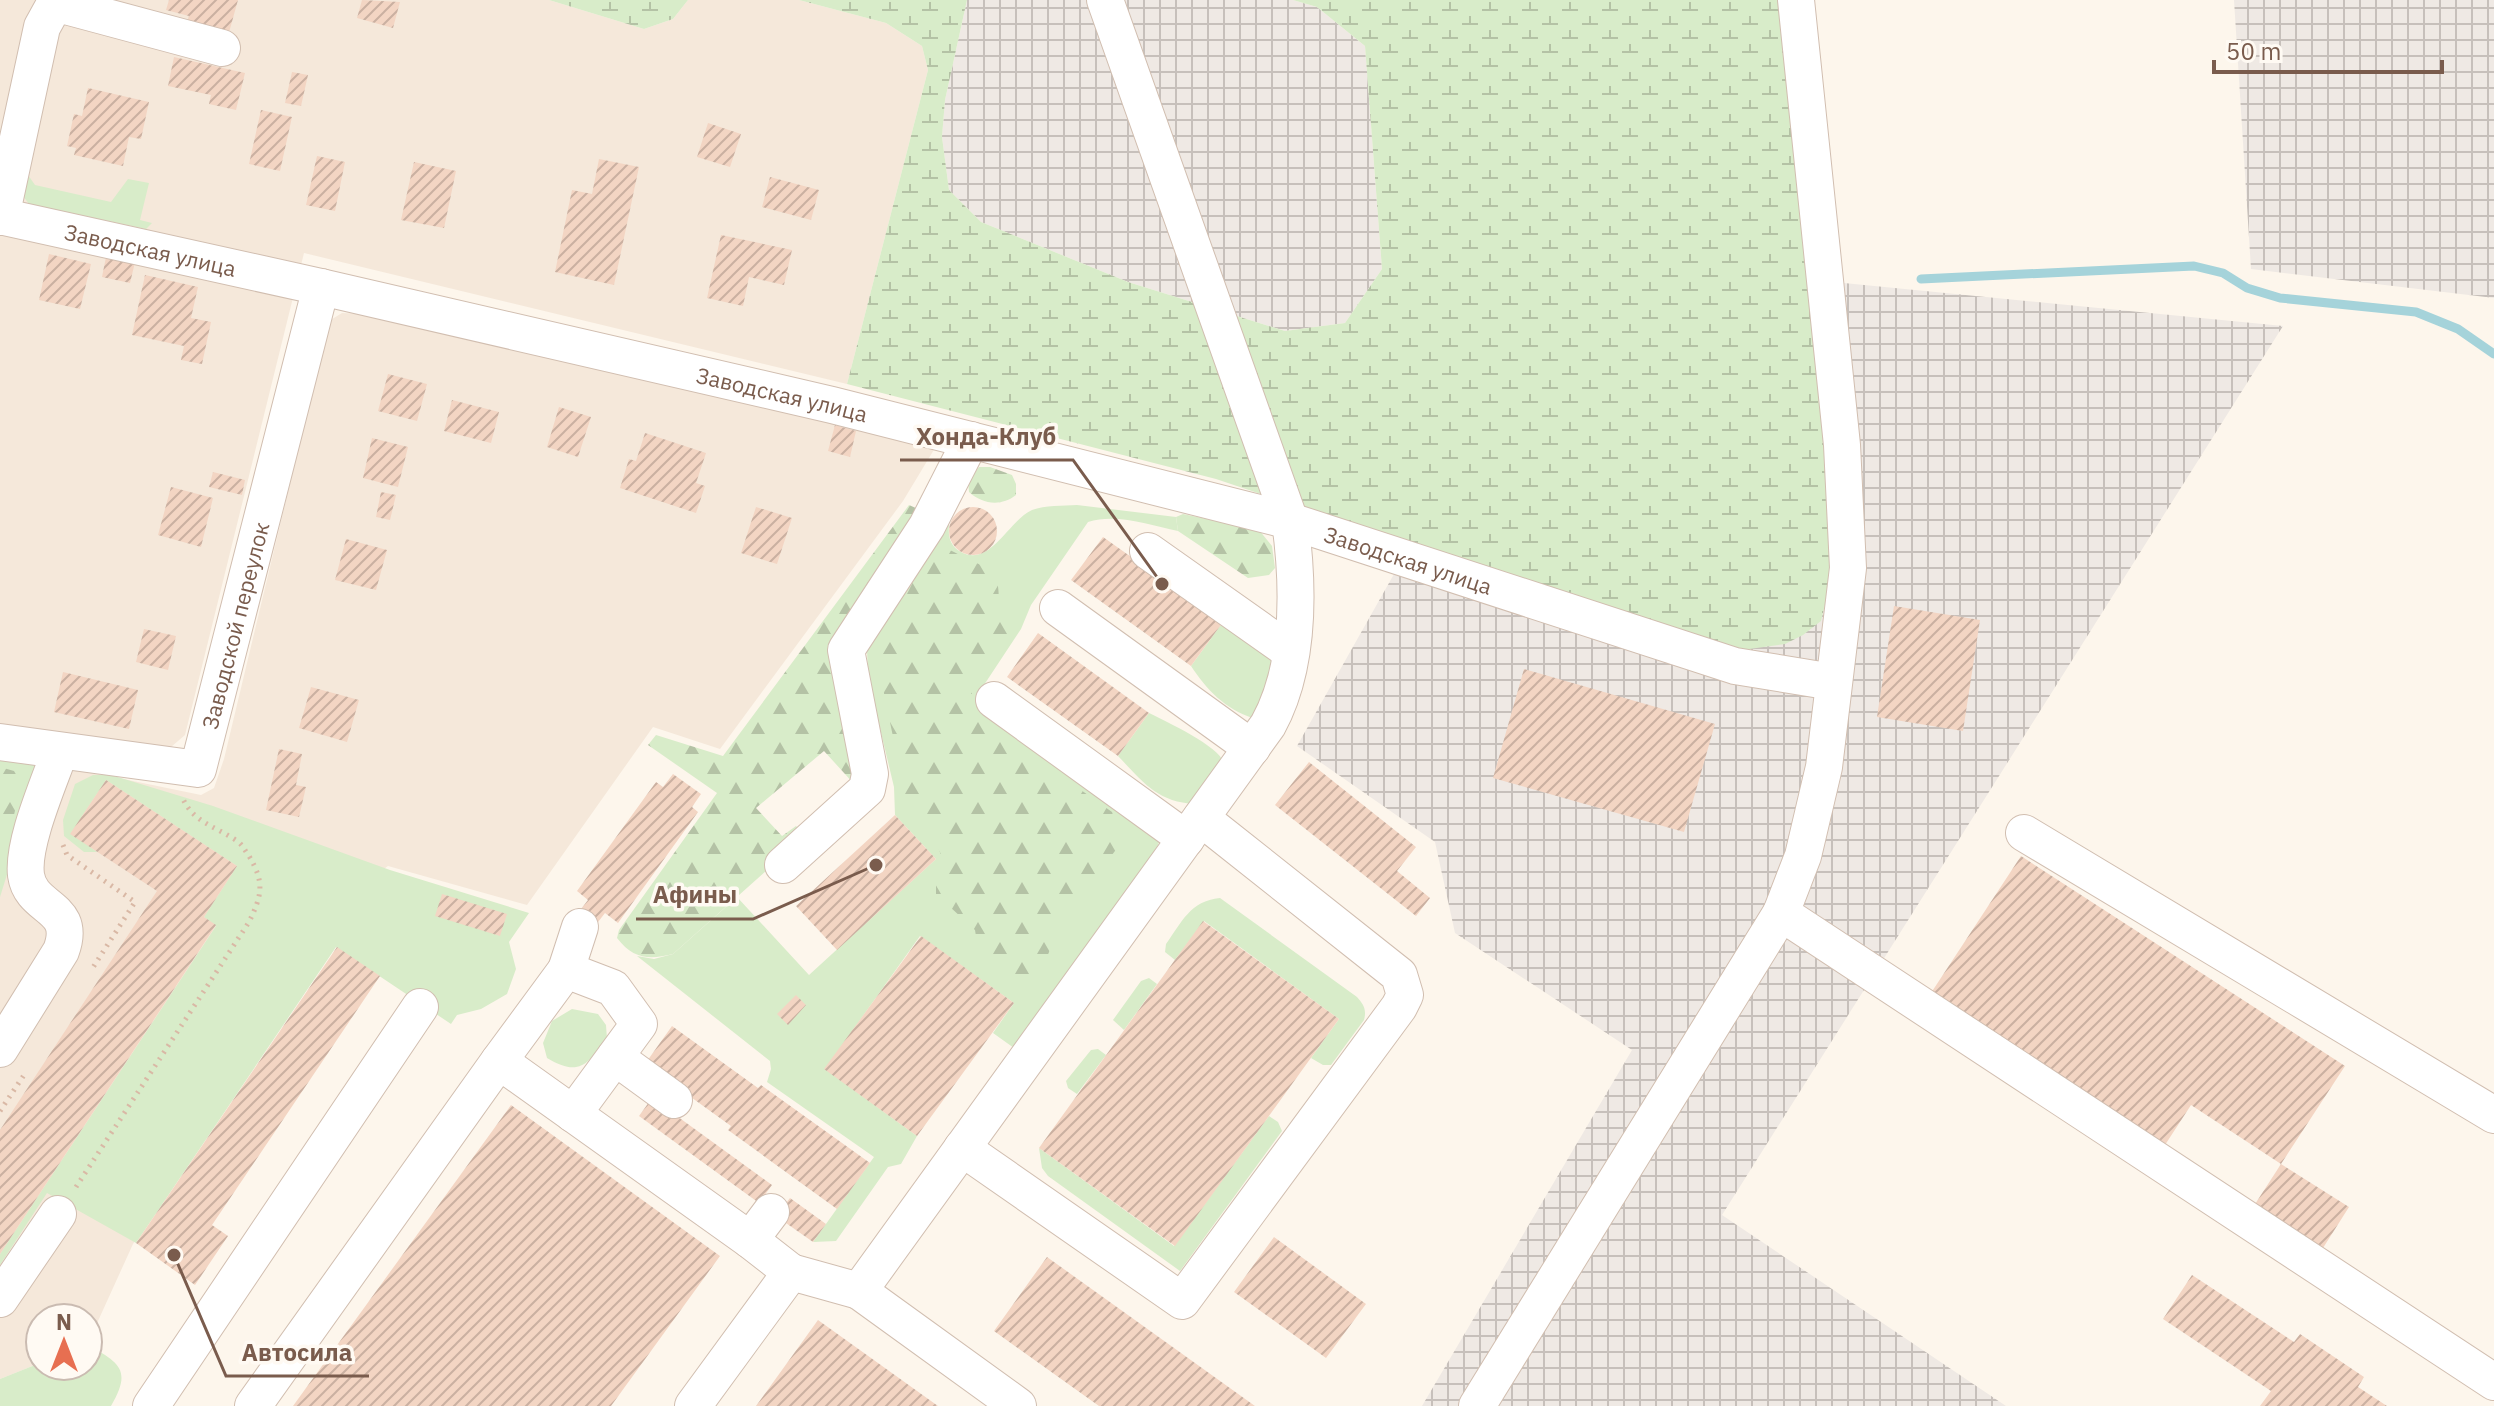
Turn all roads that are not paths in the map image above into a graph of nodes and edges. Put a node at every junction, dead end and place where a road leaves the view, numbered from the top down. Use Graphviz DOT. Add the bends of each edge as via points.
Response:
graph roads {
  1 [pos="1105,0"];
  2 [pos="1796,0"];
  3 [pos="222,48"];
  4 [pos="1,217"];
  5 [pos="321,287"];
  6 [pos="971,440"];
  7 [pos="1290,521"];
  8 [pos="1148,551"];
  9 [pos="1058,608"];
  10 [pos="1291,652"];
  11 [pos="1833,682"];
  12 [pos="994,700"];
  13 [pos="0,742"];
  14 [pos="1252,748"];
  15 [pos="60,751"];
  16 [pos="1194,828"];
  17 [pos="2024,833"];
  18 [pos="783,865"];
  19 [pos="1781,913"];
  20 [pos="580,927"];
  21 [pos="566,970"];
  22 [pos="420,1007"];
  23 [pos="0,1049"];
  24 [pos="615,1057"];
  25 [pos="499,1061"];
  26 [pos="674,1100"];
  27 [pos="573,1114"];
  28 [pos="2494,1115"];
  29 [pos="962,1148"];
  30 [pos="58,1214"];
  31 [pos="791,1272"];
  32 [pos="859,1291"];
  33 [pos="0,1299"];
  34 [pos="2494,1382"];
  35 [pos="151,1406"];
  36 [pos="253,1406"];
  37 [pos="693,1406"];
  38 [pos="1018,1406"];
  39 [pos="1477,1406"];
  1 -- 7 [label="street"];
  2 -- 11 [label="street" via="1842,445 1848,568"];
  3 -- 4 [label="street" via="62,5 53,7 42,27"];
  4 -- 5 [label="street, Заводская улица"];
  5 -- 6 [label="street, Заводская улица"];
  5 -- 15 [label="street, Заводской переулок" via="198,769"];
  6 -- 7 [label="street, Заводская улица"];
  6 -- 18 [label="street" via="927,526 846,650 870,774 867,789"];
  7 -- 10 [label="street" via="1295,562"];
  7 -- 11 [label="street, Заводская улица" via="1735,666"];
  8 -- 10 [label="street"];
  9 -- 14 [label="street"];
  10 -- 14 [label="street" via="1282,698"];
  11 -- 19 [label="street" via="1824,767 1803,856"];
  12 -- 16 [label="street"];
  13 -- 15 [label="street, Заводской переулок"];
  14 -- 16 [label="street"];
  15 -- 23 [label="street" via="25,868 30,890 60,917 67,936"];
  16 -- 29 [label="street"];
  16 -- 29 [label="street" via="1399,975 1405,995 1399,1007 1182,1301"];
  17 -- 28 [label="street"];
  19 -- 34 [label="street"];
  19 -- 39 [label="street"];
  20 -- 21 [label="street"];
  21 -- 24 [label="street" via="613,988 639,1024"];
  21 -- 25 [label="street"];
  22 -- 35 [label="street"];
  24 -- 26 [label="street"];
  24 -- 27 [label="street"];
  25 -- 27 [label="street"];
  25 -- 36 [label="street"];
  27 -- 31 [label="street" via="761,1226"];
  29 -- 32 [label="street"];
  30 -- 33 [label="street"];
  31 -- 32 [label="street"];
  31 -- 37 [label="street"];
  32 -- 38 [label="street"];
}
